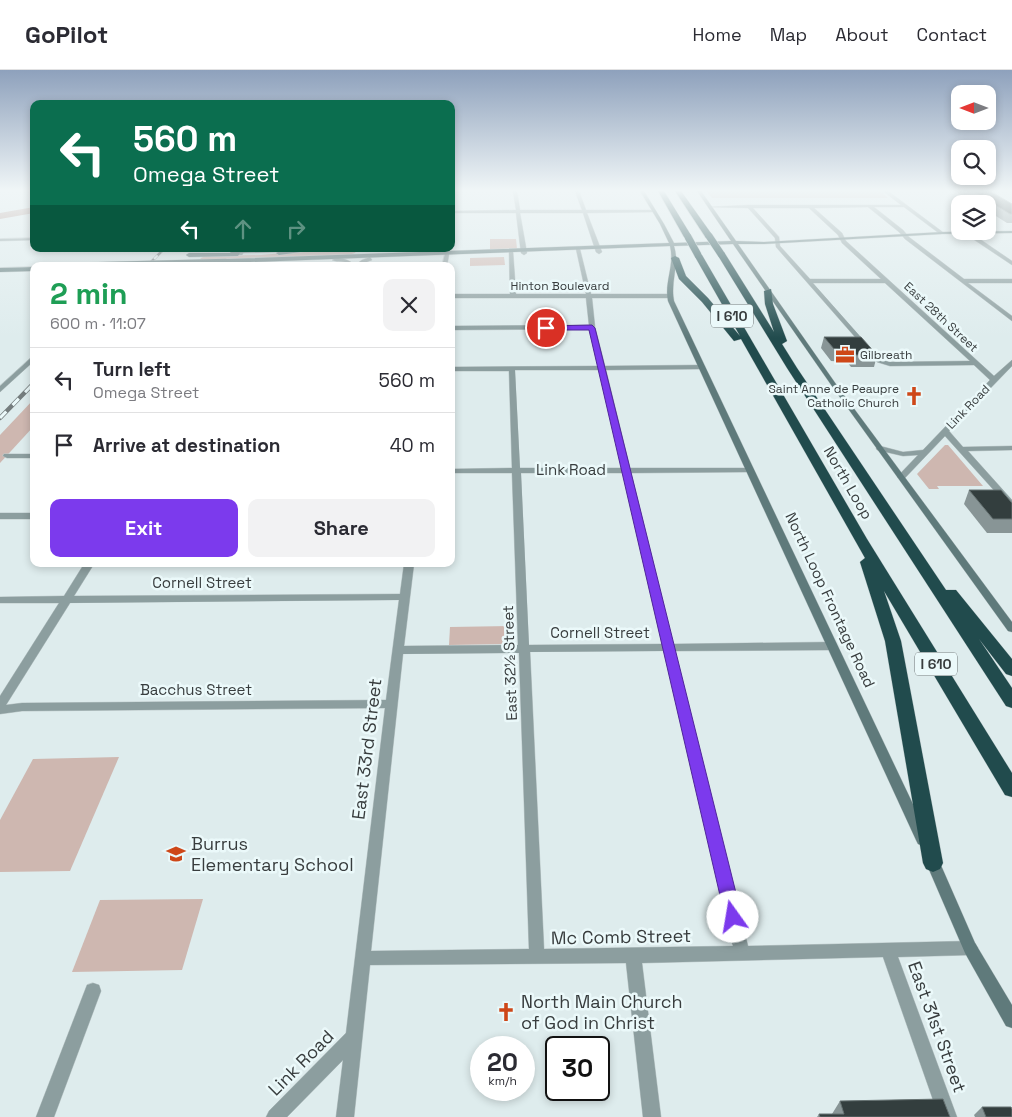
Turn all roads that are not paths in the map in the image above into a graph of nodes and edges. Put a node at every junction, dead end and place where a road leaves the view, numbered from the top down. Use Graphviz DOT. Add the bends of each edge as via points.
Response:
graph roads {
  1 [pos="522,240"];
  2 [pos="595,240"];
  3 [pos="668,240"];
  4 [pos="690,240"];
  5 [pos="712,240"];
  6 [pos="733,240"];
  7 [pos="812,240"];
  8 [pos="843,240"];
  9 [pos="910,240"];
  10 [pos="978,240"];
  11 [pos="778,242"];
  12 [pos="736,244"];
  13 [pos="672,247"];
  14 [pos="599,250"];
  15 [pos="578,251"];
  16 [pos="191,252"];
  17 [pos="200,252"];
  18 [pos="242,252"];
  19 [pos="362,252"];
  20 [pos="381,252"];
  21 [pos="511,252"];
  22 [pos="524,252"];
  23 [pos="446,253"];
  24 [pos="387,255"];
  25 [pos="346,257"];
  26 [pos="674,258"];
  27 [pos="370,259"];
  28 [pos="335,260"];
  29 [pos="226,262"];
  30 [pos="347,262"];
  31 [pos="363,262"];
  32 [pos="1012,263"];
  33 [pos="30,268"];
  34 [pos="0,269"];
  35 [pos="810,281"];
  36 [pos="887,281"];
  37 [pos="962,281"];
  38 [pos="1012,281"];
  39 [pos="768,291"];
  40 [pos="455,296"];
  41 [pos="513,296"];
  42 [pos="589,296"];
  43 [pos="669,296"];
  44 [pos="1012,319"];
  45 [pos="455,328"];
  46 [pos="592,328"];
  47 [pos="30,361"];
  48 [pos="974,363"];
  49 [pos="1010,367"];
  50 [pos="512,368"];
  51 [pos="603,368"];
  52 [pos="702,368"];
  53 [pos="792,368"];
  54 [pos="455,369"];
  55 [pos="766,376"];
  56 [pos="994,380"];
  57 [pos="0,390"];
  58 [pos="945,431"];
  59 [pos="880,448"];
  60 [pos="962,448"];
  61 [pos="1012,448"];
  62 [pos="924,452"];
  63 [pos="7,456"];
  64 [pos="30,456"];
  65 [pos="455,470"];
  66 [pos="516,470"];
  67 [pos="627,470"];
  68 [pos="750,470"];
  69 [pos="901,477"];
  70 [pos="1012,505"];
  71 [pos="0,516"];
  72 [pos="30,516"];
  73 [pos="891,517"];
  74 [pos="860,539"];
  75 [pos="86,567"];
  76 [pos="409,567"];
  77 [pos="405,597"];
  78 [pos="66,599"];
  79 [pos="0,600"];
  80 [pos="1012,629"];
  81 [pos="832,646"];
  82 [pos="524,648"];
  83 [pos="670,648"];
  84 [pos="399,650"];
  85 [pos="1012,670"];
  86 [pos="1012,702"];
  87 [pos="392,704"];
  88 [pos="0,705"];
  89 [pos="0,710"];
  90 [pos="1012,789"];
  91 [pos="933,863"];
  92 [pos="970,948"];
  93 [pos="888,950"];
  94 [pos="742,954"];
  95 [pos="633,956"];
  96 [pos="537,957"];
  97 [pos="363,958"];
  98 [pos="93,991"];
  99 [pos="1012,1020"];
  100 [pos="354,1037"];
  101 [pos="45,1117"];
  102 [pos="275,1117"];
  103 [pos="345,1117"];
  104 [pos="652,1117"];
  105 [pos="948,1117"];
  1 -- 22 [label="street"];
  2 -- 14 [label="street"];
  3 -- 13 [label="main road, North Loop Frontage Road"];
  4 -- 55 [label="highway, North Loop / I 610, bridge"];
  5 -- 53 [label="highway, North Loop / I 610, bridge"];
  6 -- 12 [label="main road"];
  7 -- 11 [label="main road"];
  8 -- 36 [label="street, East 28th Street"];
  9 -- 37 [label="street"];
  10 -- 32 [label="street"];
  11 -- 12 [label="main road"];
  11 -- 35 [label="street" via="778,246"];
  12 -- 13 [label="main road"];
  12 -- 39 [label="main road"];
  13 -- 14 [label="main road"];
  13 -- 26 [label="main road, North Loop Frontage Road"];
  14 -- 15 [label="main road"];
  15 -- 22 [label="main road"];
  15 -- 42 [label="street"];
  16 -- 17 [label="main road"];
  17 -- 18 [label="main road"];
  19 -- 25 [label="main road"];
  20 -- 24 [label="main road"];
  21 -- 22 [label="main road"];
  21 -- 23 [label="main road"];
  21 -- 41 [label="street"];
  23 -- 24 [label="main road"];
  23 -- 27 [label="main road"];
  24 -- 25 [label="main road"];
  25 -- 29 [label="main road"];
  26 -- 43 [label="main road, North Loop Frontage Road"];
  26 -- 55 [label="highway" via="682,276 706,300"];
  27 -- 28 [label="main road"];
  27 -- 31 [label="street"];
  28 -- 29 [label="main road"];
  28 -- 30 [label="street"];
  33 -- 34 [label="main road"];
  35 -- 36 [label="street"];
  35 -- 48 [label="street" via="879,361 890,364"];
  36 -- 48 [label="street, East 28th Street"];
  37 -- 38 [label="street"];
  37 -- 44 [label="street"];
  39 -- 53 [label="highway" via="769,304"];
  39 -- 59 [label="main road"];
  40 -- 41 [label="street, Hinton Boulevard"];
  41 -- 42 [label="street, Hinton Boulevard"];
  42 -- 43 [label="street, Hinton Boulevard"];
  42 -- 46 [label="street"];
  43 -- 52 [label="main road, North Loop Frontage Road"];
  45 -- 46 [label="street"];
  46 -- 51 [label="street"];
  47 -- 57 [label="street"];
  48 -- 56 [label="street, East 28th Street"];
  49 -- 56 [label="street, Link Road"];
  50 -- 51 [label="street"];
  50 -- 54 [label="street"];
  50 -- 66 [label="street, East 32½ Street"];
  51 -- 52 [label="street"];
  51 -- 67 [label="street"];
  52 -- 68 [label="main road, North Loop Frontage Road"];
  53 -- 73 [label="highway, North Loop / I 610"];
  55 -- 74 [label="highway, North Loop / I 610"];
  56 -- 58 [label="street, Link Road"];
  58 -- 60 [label="street"];
  58 -- 62 [label="street, Link Road"];
  59 -- 62 [label="street" via="904,454"];
  59 -- 69 [label="main road"];
  60 -- 61 [label="street"];
  60 -- 70 [label="street"];
  62 -- 69 [label="street, Link Road"];
  63 -- 64 [label="street"];
  65 -- 66 [label="street, Link Road"];
  66 -- 67 [label="street, Link Road"];
  66 -- 82 [label="street, East 32½ Street"];
  67 -- 68 [label="street, Link Road"];
  67 -- 83 [label="street"];
  68 -- 81 [label="main road, North Loop Frontage Road"];
  69 -- 80 [label="main road"];
  71 -- 72 [label="street"];
  73 -- 85 [label="highway"];
  73 -- 86 [label="highway, North Loop / I 610"];
  74 -- 90 [label="highway, North Loop / I 610"];
  74 -- 91 [label="highway" via="893,641"];
  75 -- 78 [label="street"];
  76 -- 77 [label="street, East 33rd Street"];
  77 -- 78 [label="street, Cornell Street"];
  77 -- 84 [label="street, East 33rd Street"];
  78 -- 79 [label="street, Cornell Street"];
  78 -- 88 [label="street"];
  81 -- 83 [label="street, Cornell Street"];
  81 -- 91 [label="main road, North Loop Frontage Road"];
  82 -- 83 [label="street, Cornell Street"];
  82 -- 84 [label="street, Cornell Street"];
  82 -- 96 [label="street, East 32½ Street"];
  83 -- 94 [label="street"];
  84 -- 87 [label="street, East 33rd Street"];
  87 -- 89 [label="street, Bacchus Street" via="22,706"];
  87 -- 97 [label="street, East 33rd Street"];
  91 -- 92 [label="main road, North Loop Frontage Road"];
  92 -- 93 [label="street, Mc Comb Street"];
  92 -- 99 [label="main road, North Loop Frontage Road"];
  93 -- 94 [label="street, Mc Comb Street"];
  93 -- 105 [label="street, East 31st Street"];
  94 -- 95 [label="street, Mc Comb Street"];
  95 -- 96 [label="street, Mc Comb Street"];
  95 -- 104 [label="street"];
  96 -- 97 [label="street, Mc Comb Street"];
  97 -- 100 [label="street, East 33rd Street"];
  98 -- 101 [label="street"];
  100 -- 102 [label="street, Link Road"];
  100 -- 103 [label="street, East 33rd Street"];
}
